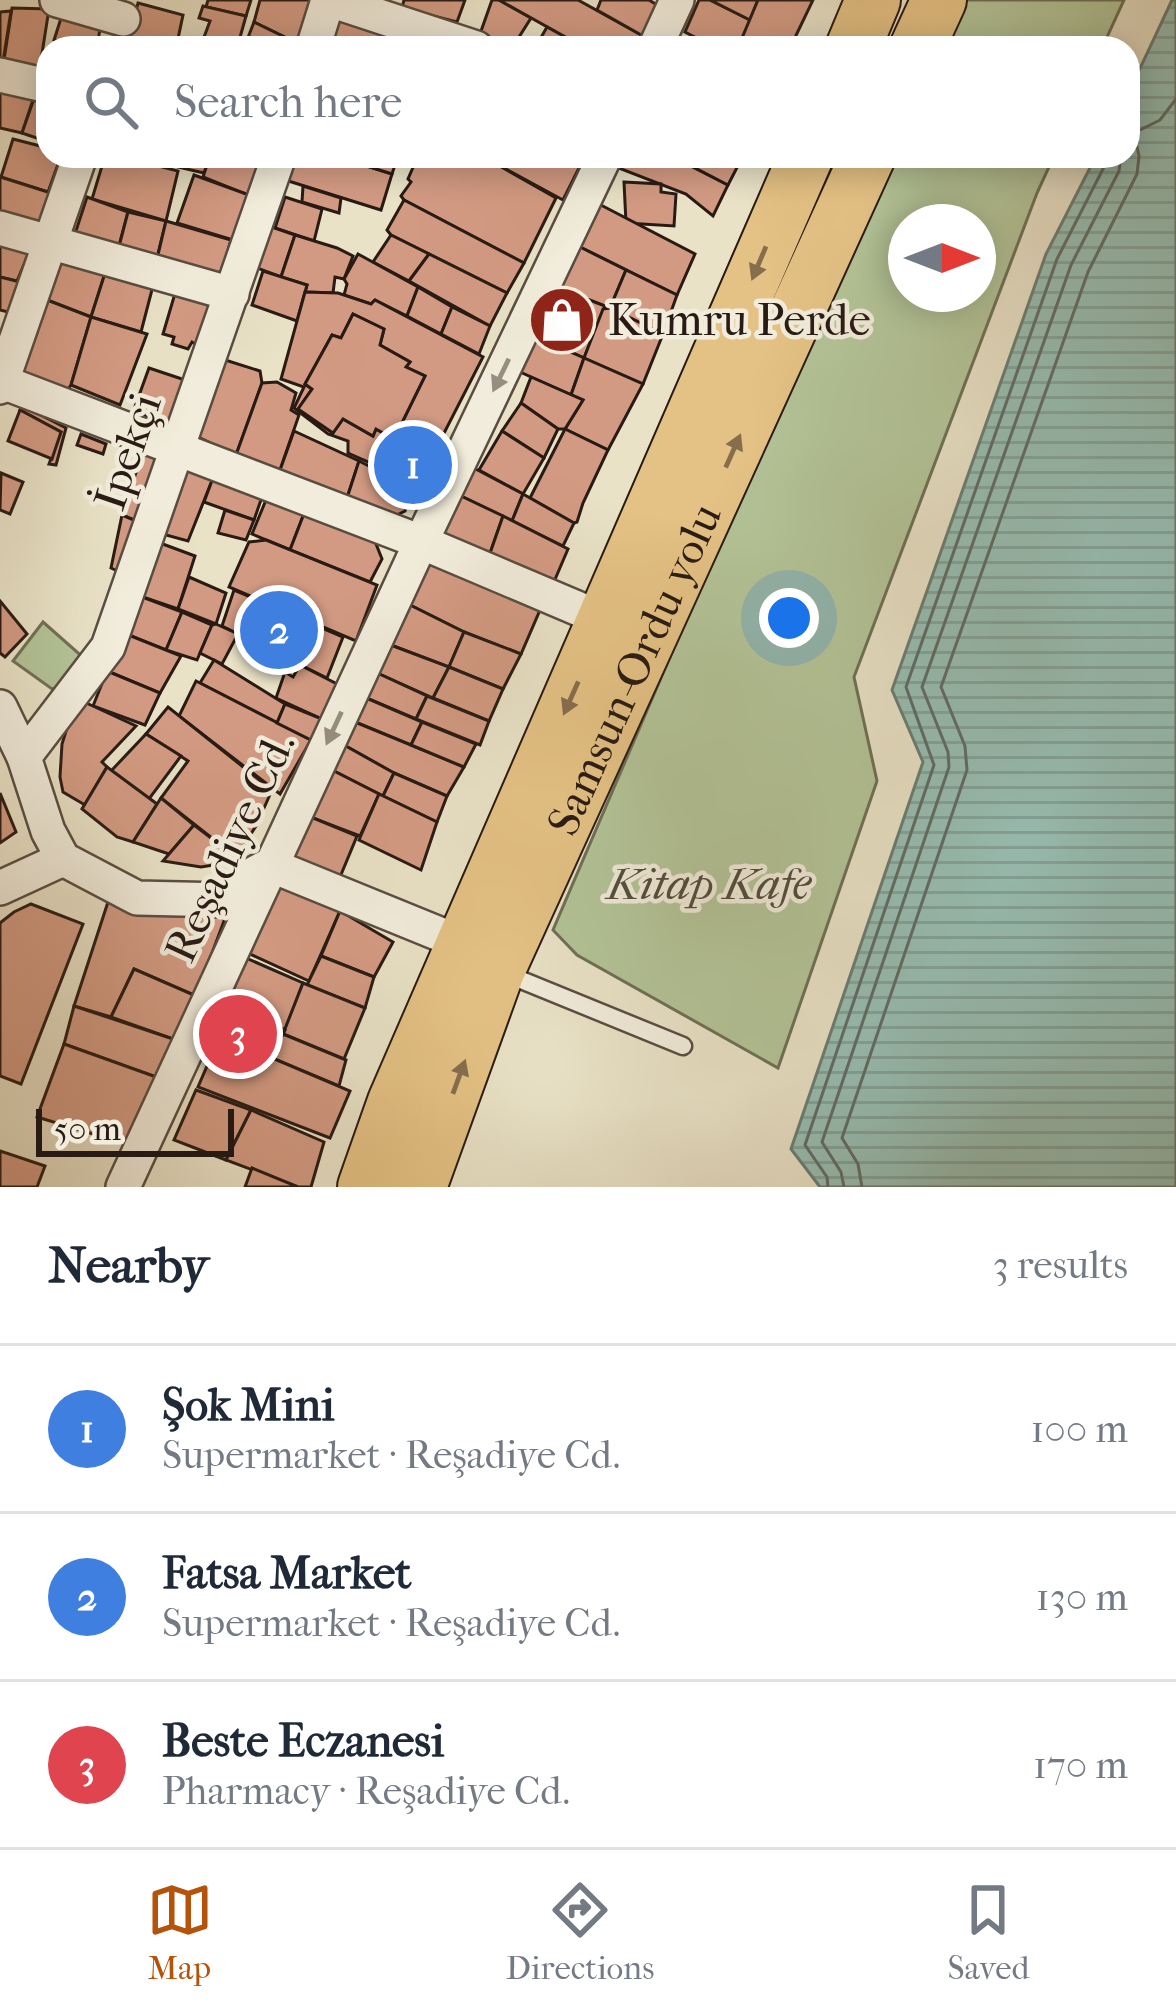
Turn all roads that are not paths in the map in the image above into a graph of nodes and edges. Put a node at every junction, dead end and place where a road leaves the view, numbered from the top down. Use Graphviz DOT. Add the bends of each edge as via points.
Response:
graph roads {
  1 [pos="57,0"];
  2 [pos="329,0"];
  3 [pos="677,0"];
  4 [pos="873,0"];
  5 [pos="939,0"];
  6 [pos="122,22"];
  7 [pos="317,36"];
  8 [pos="439,36"];
  9 [pos="660,36"];
  10 [pos="858,36"];
  11 [pos="922,36"];
  12 [pos="0,75"];
  13 [pos="36,83"];
  14 [pos="76,168"];
  15 [pos="275,168"];
  16 [pos="599,168"];
  17 [pos="801,168"];
  18 [pos="862,168"];
  19 [pos="0,228"];
  20 [pos="50,241"];
  21 [pos="232,295"];
  22 [pos="1,383"];
  23 [pos="177,448"];
  24 [pos="421,542"];
  25 [pos="605,620"];
  26 [pos="0,707"];
  27 [pos="24,757"];
  28 [pos="63,859"];
  29 [pos="270,865"];
  30 [pos="0,888"];
  31 [pos="480,957"];
  32 [pos="682,1046"];
  33 [pos="123,1187"];
  34 [pos="365,1187"];
  35 [pos="419,1187"];
  1 -- 6 [label="street"];
  2 -- 7 [label="street"];
  2 -- 8 [label="street"];
  3 -- 9 [label="street"];
  4 -- 10 [label="highway"];
  5 -- 11 [label="highway"];
  12 -- 13 [label="street"];
  14 -- 20 [label="street"];
  15 -- 21 [label="street, İpekçi"];
  16 -- 24 [label="street, Reşadiye Cd., one-way"];
  17 -- 25 [label="highway, Samsun-Ordu yolu, one-way"];
  31 -- 18 [label="highway, Samsun-Ordu yolu, one-way"];
  19 -- 20 [label="street"];
  20 -- 21 [label="street"];
  20 -- 22 [label="street"];
  21 -- 23 [label="street, İpekçi"];
  22 -- 23 [label="street"];
  23 -- 24 [label="street"];
  23 -- 27 [label="street, İpekçi" via="108,646"];
  24 -- 25 [label="street"];
  24 -- 29 [label="street, Reşadiye Cd., one-way"];
  25 -- 31 [label="highway, Samsun-Ordu yolu, one-way"];
  26 -- 27 [label="street"];
  27 -- 28 [label="street"];
  28 -- 29 [label="street" via="137,898 226,900"];
  28 -- 30 [label="street"];
  29 -- 31 [label="street"];
  29 -- 33 [label="street, Reşadiye Cd."];
  31 -- 32 [label="lane"];
  31 -- 34 [label="highway, Samsun-Ordu yolu" via="395,1102"];
  35 -- 31 [label="highway, Samsun-Ordu yolu, one-way"];
}
